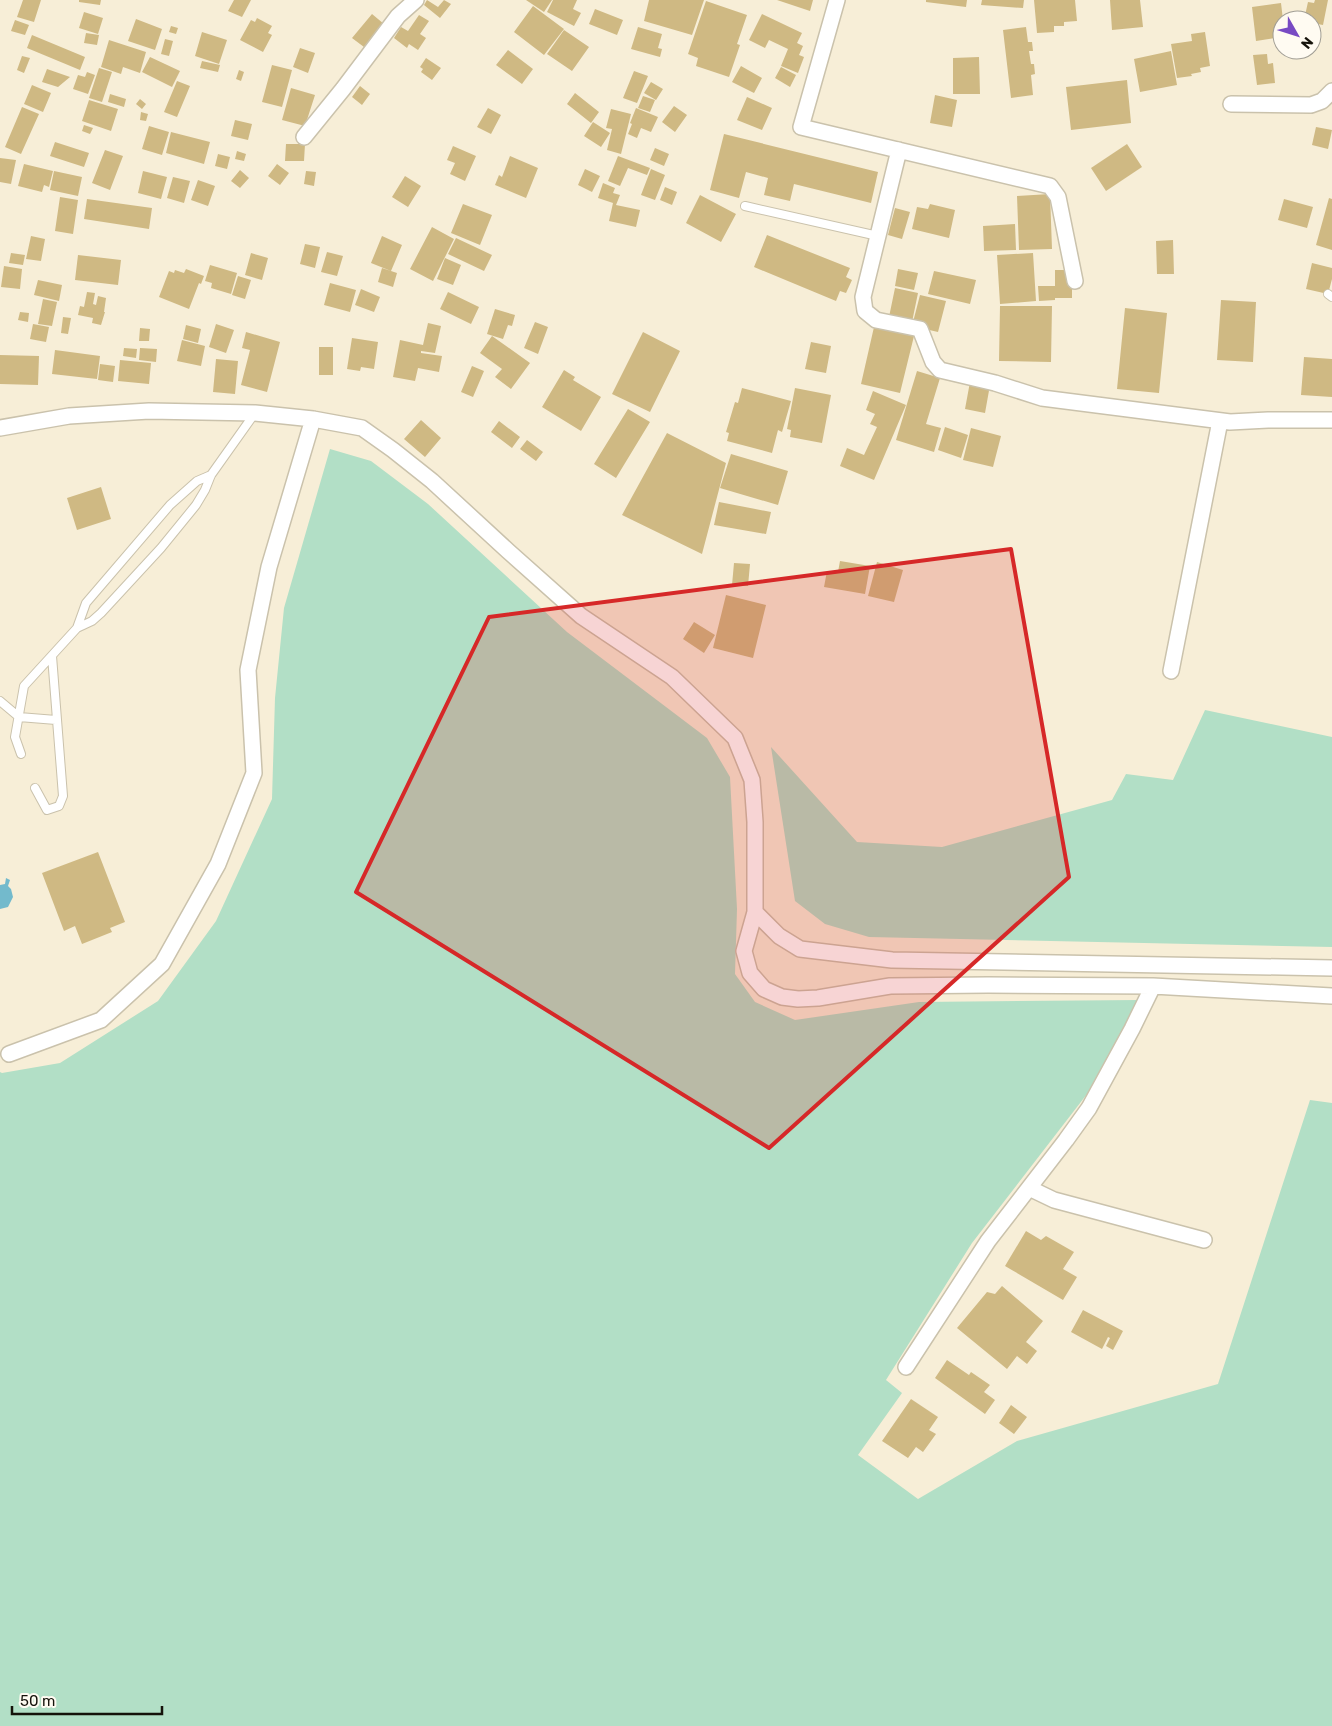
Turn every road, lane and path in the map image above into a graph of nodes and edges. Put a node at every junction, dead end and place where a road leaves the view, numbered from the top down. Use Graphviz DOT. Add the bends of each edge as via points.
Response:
graph roads {
  1 [pos="416,0"];
  2 [pos="836,0"];
  3 [pos="1332,91"];
  4 [pos="1231,104"];
  5 [pos="304,137"];
  6 [pos="899,150"];
  7 [pos="746,206"];
  8 [pos="878,236"];
  9 [pos="1075,281"];
  10 [pos="255,413"];
  11 [pos="313,419"];
  12 [pos="1332,420"];
  13 [pos="1220,421"];
  14 [pos="0,428"];
  15 [pos="211,475"];
  16 [pos="77,628"];
  17 [pos="52,656"];
  18 [pos="1171,671"];
  19 [pos="0,701"];
  20 [pos="18,717"];
  21 [pos="56,720"];
  22 [pos="21,754"];
  23 [pos="34,788"];
  24 [pos="755,912"];
  25 [pos="892,960"];
  26 [pos="1332,968"];
  27 [pos="890,986"];
  28 [pos="1153,986"];
  29 [pos="1332,996"];
  30 [pos="9,1054"];
  31 [pos="1029,1188"];
  32 [pos="1204,1240"];
  33 [pos="906,1368"];
  1 -- 5 [label="street" via="398,16"];
  2 -- 6 [label="street" via="801,127"];
  3 -- 4 [label="street" via="1322,101 1311,104"];
  6 -- 8 [label="street"];
  6 -- 9 [label="street" via="1050,186 1058,197"];
  7 -- 8 [label="lane"];
  8 -- 13 [label="street" via="863,297 865,311 876,320 920,330 932,362 940,370 1042,398"];
  10 -- 11 [label="street"];
  10 -- 14 [label="street" via="149,411 69,416"];
  10 -- 15 [label="lane"];
  11 -- 24 [label="street" via="362,428 393,450 432,480 581,616 672,677 735,738 752,780"];
  11 -- 30 [label="street" via="269,567 248,670 254,773 218,864 162,964 101,1020"];
  12 -- 13 [label="street"];
  13 -- 18 [label="street"];
  15 -- 16 [label="lane" via="196,505 161,548 101,613"];
  15 -- 16 [label="lane" via="197,481 170,505 86,603"];
  16 -- 17 [label="lane"];
  17 -- 20 [label="lane" via="24,686"];
  17 -- 21 [label="lane"];
  19 -- 20 [label="lane"];
  20 -- 21 [label="lane"];
  20 -- 22 [label="lane" via="15,737"];
  21 -- 23 [label="lane" via="63,796 59,806 47,810"];
  24 -- 25 [label="street" via="779,936 800,949"];
  24 -- 27 [label="street" via="744,951 750,973 764,989 782,997 798,999"];
  25 -- 26 [label="street"];
  25 -- 27 [label="street"];
  27 -- 28 [label="street"];
  28 -- 29 [label="street"];
  28 -- 31 [label="street" via="1089,1108"];
  31 -- 32 [label="street" via="1054,1200"];
  31 -- 33 [label="street" via="988,1241"];
}
